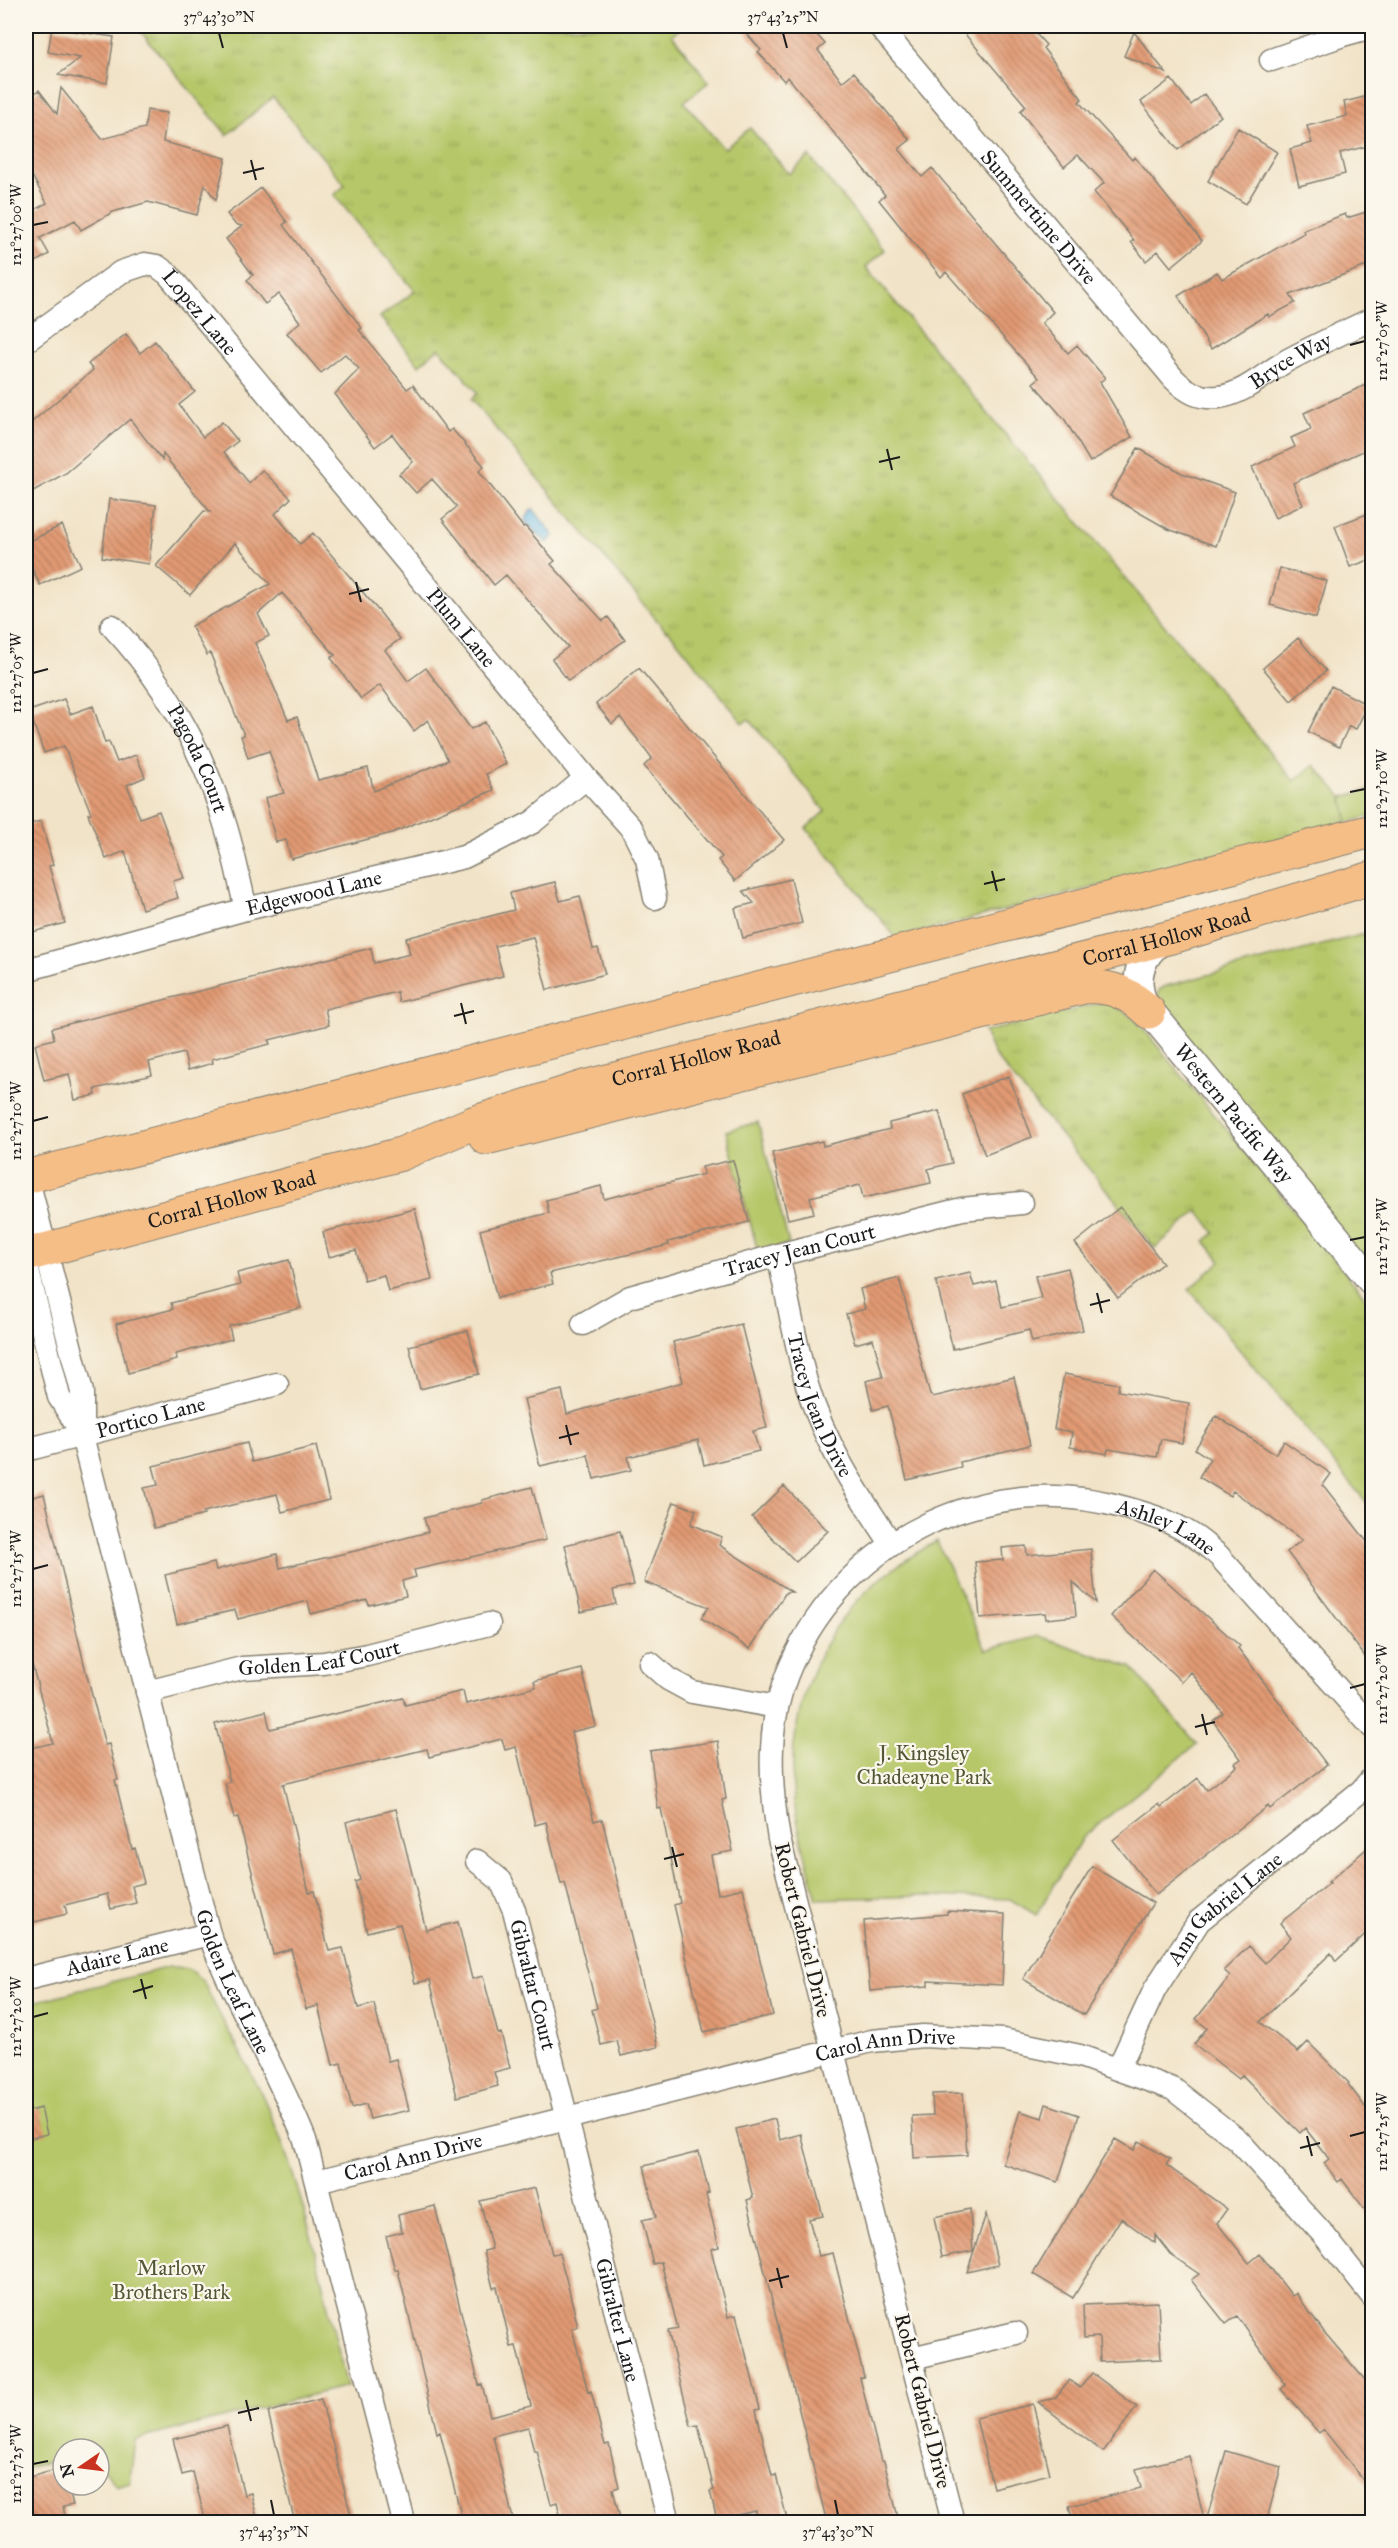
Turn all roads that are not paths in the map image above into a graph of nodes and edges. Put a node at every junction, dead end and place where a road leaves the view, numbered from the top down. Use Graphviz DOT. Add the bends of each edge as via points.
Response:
graph roads {
  1 [pos="879,26"];
  2 [pos="1372,27"];
  3 [pos="1271,60"];
  4 [pos="1372,319"];
  5 [pos="26,341"];
  6 [pos="248,370"];
  7 [pos="1206,398"];
  8 [pos="112,626"];
  9 [pos="586,778"];
  10 [pos="1372,831"];
  11 [pos="1233,867"];
  12 [pos="1372,878"];
  13 [pos="655,898"];
  14 [pos="246,909"];
  15 [pos="1246,915"];
  16 [pos="1163,939"];
  17 [pos="26,970"];
  18 [pos="1149,1012"];
  19 [pos="401,1154"];
  20 [pos="26,1175"];
  21 [pos="1022,1203"];
  22 [pos="778,1255"];
  23 [pos="32,1256"];
  24 [pos="1372,1281"];
  25 [pos="583,1324"];
  26 [pos="277,1384"];
  27 [pos="82,1436"];
  28 [pos="26,1450"];
  29 [pos="891,1543"];
  30 [pos="489,1624"];
  31 [pos="650,1663"];
  32 [pos="147,1692"];
  33 [pos="777,1707"];
  34 [pos="1372,1727"];
  35 [pos="1372,1778"];
  36 [pos="477,1861"];
  37 [pos="208,1934"];
  38 [pos="26,1979"];
  39 [pos="833,2052"];
  40 [pos="1118,2069"];
  41 [pos="567,2119"];
  42 [pos="317,2181"];
  43 [pos="1371,2290"];
  44 [pos="1016,2333"];
  45 [pos="912,2358"];
  46 [pos="404,2523"];
  47 [pos="669,2523"];
  48 [pos="953,2523"];
  1 -- 7 [label="street, Summertime Drive" via="1173,379 1188,393"];
  2 -- 3 [label="street"];
  4 -- 7 [label="street, Bryce Way" via="1316,345 1236,392"];
  5 -- 6 [label="street, Lopez Lane" via="121,272 145,264 168,274"];
  6 -- 9 [label="street, Plum Lane"];
  8 -- 14 [label="street, Pagoda Court" via="169,698 199,755 225,824"];
  9 -- 13 [label="street, Plum Lane" via="632,829 647,859"];
  9 -- 14 [label="street, Edgewood Lane" via="532,822 465,857"];
  10 -- 11 [label="main road"];
  11 -- 15 [label="main road" via="1244,875 1250,888"];
  11 -- 20 [label="main road"];
  12 -- 15 [label="main road, Corral Hollow Road"];
  14 -- 17 [label="street, Edgewood Lane"];
  15 -- 16 [label="main road, Corral Hollow Road"];
  16 -- 18 [label="street, Western Pacific Way" via="1147,953 1139,972 1139,993"];
  16 -- 19 [label="main road, Corral Hollow Road" via="584,1087 473,1124"];
  18 -- 19 [label="main road" via="1124,993 1084,987 516,1131"];
  18 -- 24 [label="street, Western Pacific Way"];
  19 -- 23 [label="main road, Corral Hollow Road"];
  20 -- 23 [label="street, Golden Leaf Lane"];
  21 -- 22 [label="street, Tracey Jean Court" via="962,1209"];
  22 -- 25 [label="street, Tracey Jean Court" via="630,1297"];
  22 -- 29 [label="street, Tracey Jean Drive" via="807,1386 824,1431"];
  23 -- 27 [label="street, Golden Leaf Lane" via="82,1392"];
  26 -- 27 [label="street, Portico Lane"];
  27 -- 28 [label="street, Portico Lane"];
  27 -- 32 [label="street, Golden Leaf Lane"];
  29 -- 33 [label="street, Robert Gabriel Drive" via="866,1562 830,1600 790,1666"];
  29 -- 34 [label="street, Ashley Lane" via="974,1506 1045,1496 1100,1500 1151,1515 1189,1532 1218,1555"];
  30 -- 32 [label="street, Golden Leaf Court" via="367,1655 324,1663 242,1668"];
  31 -- 33 [label="street" via="692,1692"];
  32 -- 37 [label="street, Golden Leaf Lane"];
  33 -- 39 [label="street, Robert Gabriel Drive" via="770,1755 772,1797"];
  35 -- 40 [label="street, Ann Gabriel Lane" via="1361,1791 1199,1921 1155,1989"];
  36 -- 41 [label="street, Gibraltar Court" via="501,1881 514,1910"];
  37 -- 38 [label="street, Adaire Lane"];
  37 -- 42 [label="street, Golden Leaf Lane" via="233,1993 285,2090"];
  39 -- 40 [label="street, Carol Ann Drive" via="872,2041 962,2037 1042,2046"];
  39 -- 41 [label="street, Carol Ann Drive"];
  39 -- 45 [label="street, Robert Gabriel Drive"];
  40 -- 43 [label="street, Carol Ann Drive" via="1173,2089 1238,2140"];
  41 -- 42 [label="street, Carol Ann Drive"];
  41 -- 47 [label="street, Gibralter Lane"];
  42 -- 46 [label="street, Golden Leaf Lane"];
  44 -- 45 [label="street"];
  45 -- 48 [label="street, Robert Gabriel Drive"];
}
